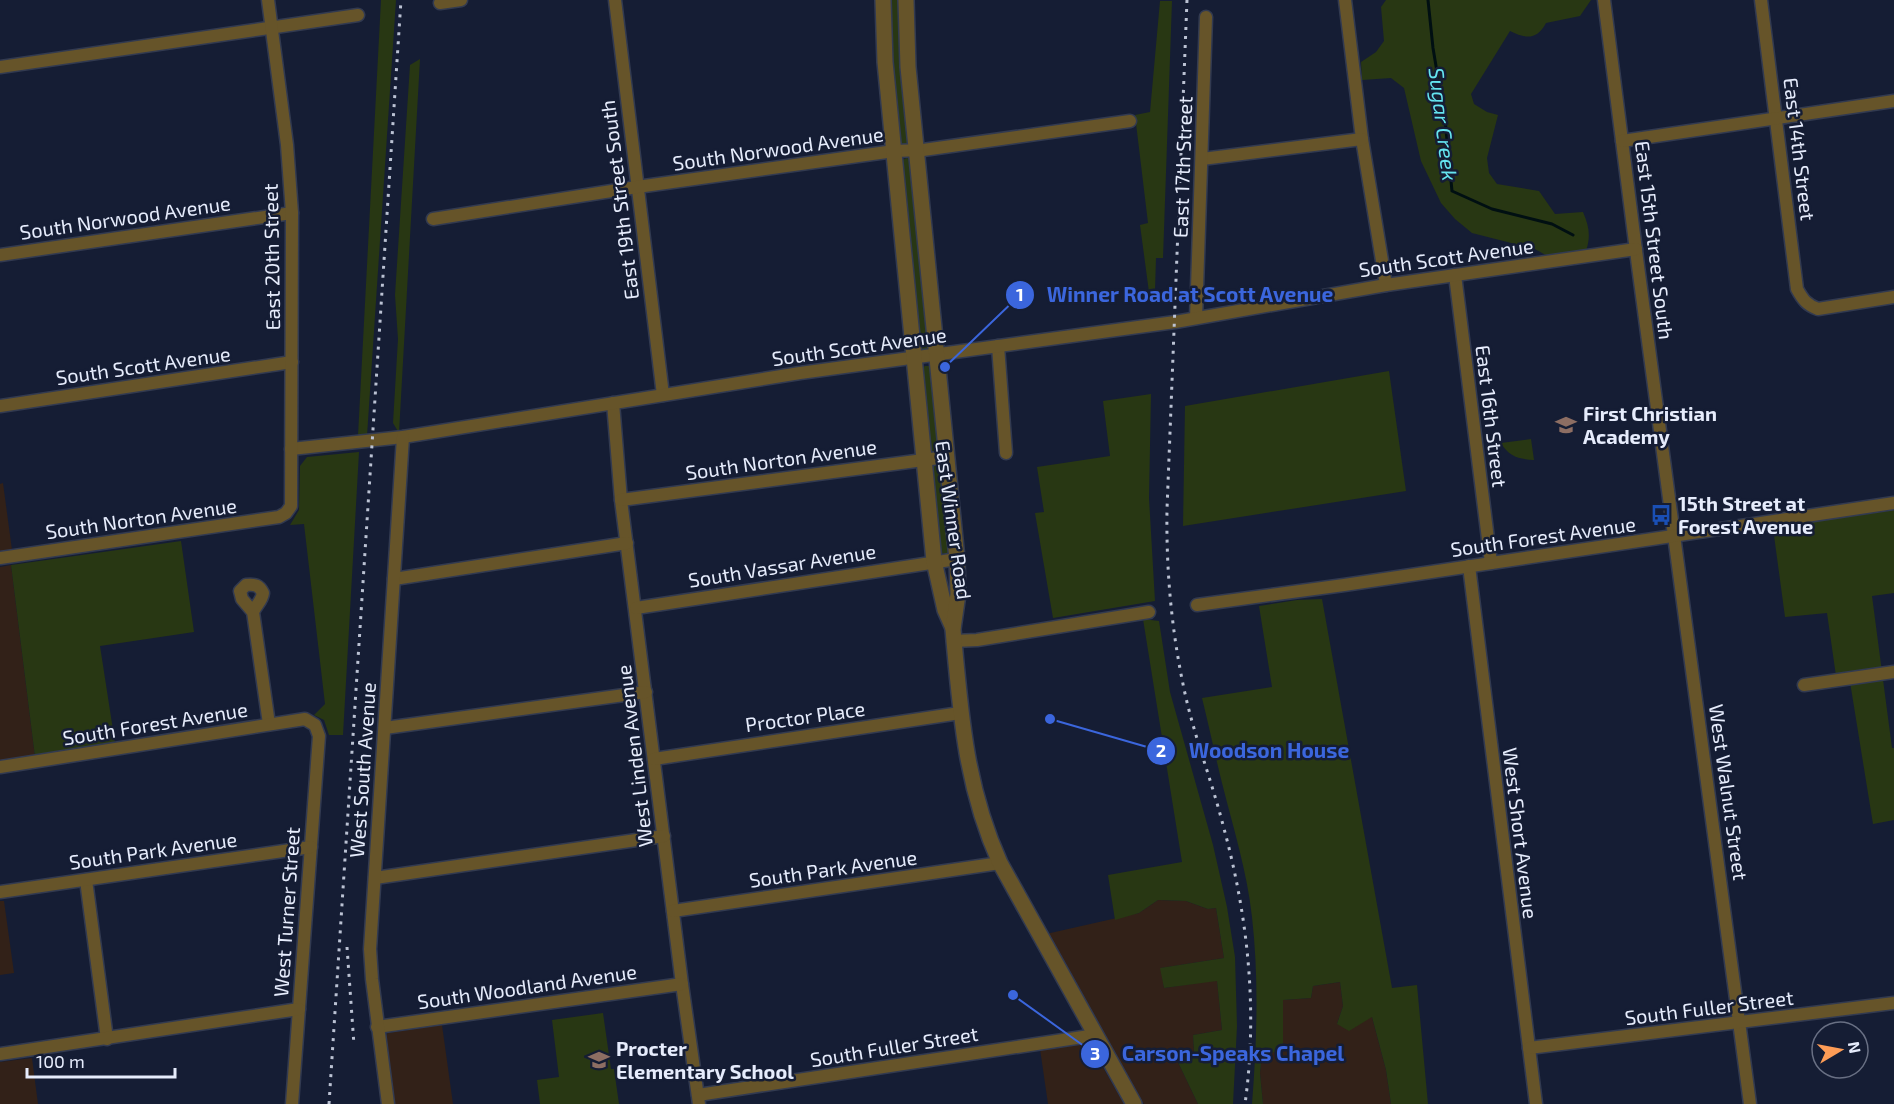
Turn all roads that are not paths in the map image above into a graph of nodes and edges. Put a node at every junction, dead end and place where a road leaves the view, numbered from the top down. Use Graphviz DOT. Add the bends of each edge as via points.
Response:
graph roads {
  1 [pos="268,0"];
  2 [pos="461,0"];
  3 [pos="615,0"];
  4 [pos="883,0"];
  5 [pos="906,0"];
  6 [pos="1344,0"];
  7 [pos="1604,0"];
  8 [pos="1761,0"];
  9 [pos="440,3"];
  10 [pos="358,15"];
  11 [pos="1206,17"];
  12 [pos="271,27"];
  13 [pos="0,67"];
  14 [pos="1894,101"];
  15 [pos="1776,118"];
  16 [pos="1130,121"];
  17 [pos="1362,139"];
  18 [pos="1622,141"];
  19 [pos="894,151"];
  20 [pos="917,151"];
  21 [pos="1202,159"];
  22 [pos="637,187"];
  23 [pos="292,213"];
  24 [pos="433,219"];
  25 [pos="1636,249"];
  26 [pos="0,255"];
  27 [pos="1455,275"];
  28 [pos="1386,285"];
  29 [pos="1894,297"];
  30 [pos="1196,318"];
  31 [pos="998,346"];
  32 [pos="936,354"];
  33 [pos="914,357"];
  34 [pos="292,362"];
  35 [pos="663,395"];
  36 [pos="613,403"];
  37 [pos="0,406"];
  38 [pos="404,437"];
  39 [pos="291,449"];
  40 [pos="1006,453"];
  41 [pos="946,457"];
  42 [pos="924,460"];
  43 [pos="1668,486"];
  44 [pos="621,500"];
  45 [pos="1894,503"];
  46 [pos="286,513"];
  47 [pos="1675,536"];
  48 [pos="627,543"];
  49 [pos="0,558"];
  50 [pos="957,559"];
  51 [pos="934,561"];
  52 [pos="1491,562"];
  53 [pos="1468,566"];
  54 [pos="394,579"];
  55 [pos="1197,605"];
  56 [pos="636,608"];
  57 [pos="253,612"];
  58 [pos="1149,612"];
  59 [pos="954,635"];
  60 [pos="1894,672"];
  61 [pos="1804,685"];
  62 [pos="646,693"];
  63 [pos="960,713"];
  64 [pos="269,724"];
  65 [pos="315,725"];
  66 [pos="385,728"];
  67 [pos="654,759"];
  68 [pos="0,767"];
  69 [pos="664,836"];
  70 [pos="311,847"];
  71 [pos="1000,863"];
  72 [pos="375,878"];
  73 [pos="86,880"];
  74 [pos="0,892"];
  75 [pos="673,911"];
  76 [pos="681,984"];
  77 [pos="1894,1003"];
  78 [pos="299,1009"];
  79 [pos="1741,1023"];
  80 [pos="377,1027"];
  81 [pos="1096,1035"];
  82 [pos="107,1039"];
  83 [pos="1529,1048"];
  84 [pos="0,1054"];
  85 [pos="699,1100"];
  86 [pos="292,1104"];
  87 [pos="388,1104"];
  88 [pos="1134,1104"];
  89 [pos="1536,1104"];
  90 [pos="1750,1104"];
  1 -- 12 [label="street, East 20th Street"];
  2 -- 9 [label="street"];
  3 -- 22 [label="street, East 19th Street South"];
  4 -- 19 [label="street, East Winner Road"];
  5 -- 20 [label="street, East Winner Road" via="906,45"];
  6 -- 17 [label="street"];
  7 -- 18 [label="street, East 15th Street South"];
  8 -- 15 [label="street, East 14th Street"];
  10 -- 12 [label="street"];
  11 -- 21 [label="street, East 17th Street"];
  12 -- 13 [label="street"];
  12 -- 23 [label="street, East 20th Street"];
  14 -- 15 [label="street"];
  15 -- 18 [label="street"];
  15 -- 29 [label="street, East 14th Street" via="1797,289 1804,301 1818,309"];
  16 -- 20 [label="street, South Norwood Avenue"];
  17 -- 21 [label="street"];
  17 -- 28 [label="street"];
  18 -- 25 [label="street, East 15th Street South"];
  19 -- 20 [label="street, South Norwood Avenue"];
  19 -- 22 [label="street, South Norwood Avenue"];
  19 -- 33 [label="street, East Winner Road"];
  20 -- 32 [label="street, East Winner Road"];
  21 -- 30 [label="street, East 17th Street"];
  22 -- 24 [label="street, South Norwood Avenue"];
  22 -- 35 [label="street, East 19th Street South"];
  23 -- 26 [label="street, South Norwood Avenue"];
  23 -- 34 [label="street, East 20th Street"];
  25 -- 27 [label="street, South Scott Avenue"];
  25 -- 43 [label="street, East 15th Street South"];
  27 -- 28 [label="street, South Scott Avenue"];
  27 -- 52 [label="street, East 16th Street"];
  28 -- 30 [label="street, South Scott Avenue"];
  30 -- 31 [label="street, South Scott Avenue"];
  31 -- 32 [label="street, South Scott Avenue"];
  31 -- 40 [label="street"];
  32 -- 33 [label="street, South Scott Avenue"];
  32 -- 41 [label="street, East Winner Road"];
  33 -- 35 [label="street, South Scott Avenue"];
  33 -- 42 [label="street, East Winner Road"];
  34 -- 37 [label="street, South Scott Avenue"];
  34 -- 39 [label="street, East 20th Street"];
  35 -- 36 [label="street, South Scott Avenue"];
  36 -- 38 [label="street, South Scott Avenue"];
  36 -- 44 [label="street, West Linden Avenue"];
  38 -- 39 [label="street, South Scott Avenue"];
  38 -- 54 [label="street, West South Avenue"];
  39 -- 46 [label="street, East 20th Street" via="291,506"];
  41 -- 42 [label="street, South Norton Avenue"];
  41 -- 50 [label="street, East Winner Road"];
  42 -- 44 [label="street, South Norton Avenue"];
  42 -- 51 [label="street, East Winner Road"];
  43 -- 47 [label="street, West Walnut Street"];
  44 -- 48 [label="street, West Linden Avenue"];
  45 -- 47 [label="street, South Forest Avenue"];
  46 -- 49 [label="street, South Norton Avenue"];
  47 -- 52 [label="street, South Forest Avenue"];
  47 -- 79 [label="street, West Walnut Street"];
  48 -- 54 [label="street"];
  48 -- 56 [label="street, West Linden Avenue"];
  50 -- 51 [label="street, South Vassar Avenue"];
  50 -- 59 [label="street, East Winner Road"];
  51 -- 56 [label="street, South Vassar Avenue"];
  51 -- 59 [label="street, East Winner Road"];
  52 -- 53 [label="street, South Forest Avenue"];
  53 -- 55 [label="street, South Forest Avenue"];
  53 -- 83 [label="street, West Short Avenue"];
  54 -- 66 [label="street, West South Avenue"];
  56 -- 62 [label="street, West Linden Avenue"];
  57 -- 64 [label="street"];
  58 -- 59 [label="street" via="977,640"];
  59 -- 63 [label="street"];
  60 -- 61 [label="street"];
  62 -- 66 [label="street"];
  62 -- 67 [label="street, West Linden Avenue"];
  63 -- 67 [label="street, Proctor Place"];
  63 -- 71 [label="street" via="973,785"];
  64 -- 65 [label="street, South Forest Avenue" via="305,719"];
  64 -- 68 [label="street, South Forest Avenue"];
  65 -- 70 [label="street, West Turner Street" via="319,736"];
  66 -- 72 [label="street, West South Avenue"];
  67 -- 69 [label="street, West Linden Avenue"];
  69 -- 72 [label="street"];
  69 -- 75 [label="street, West Linden Avenue"];
  70 -- 73 [label="street, South Park Avenue"];
  70 -- 78 [label="street, West Turner Street"];
  71 -- 75 [label="street, South Park Avenue"];
  71 -- 81 [label="street"];
  72 -- 80 [label="street, West South Avenue" via="370,949"];
  73 -- 74 [label="street, South Park Avenue"];
  73 -- 82 [label="street"];
  75 -- 76 [label="street, West Linden Avenue"];
  76 -- 80 [label="street, South Woodland Avenue"];
  76 -- 85 [label="street, West Linden Avenue"];
  77 -- 79 [label="street, South Fuller Street"];
  78 -- 82 [label="street"];
  78 -- 86 [label="street, West Turner Street"];
  79 -- 83 [label="street, South Fuller Street"];
  79 -- 90 [label="street, West Walnut Street"];
  80 -- 87 [label="street, West South Avenue"];
  81 -- 85 [label="street, South Fuller Street"];
  81 -- 88 [label="street"];
  82 -- 84 [label="street"];
  83 -- 89 [label="street, West Short Avenue"];
}
